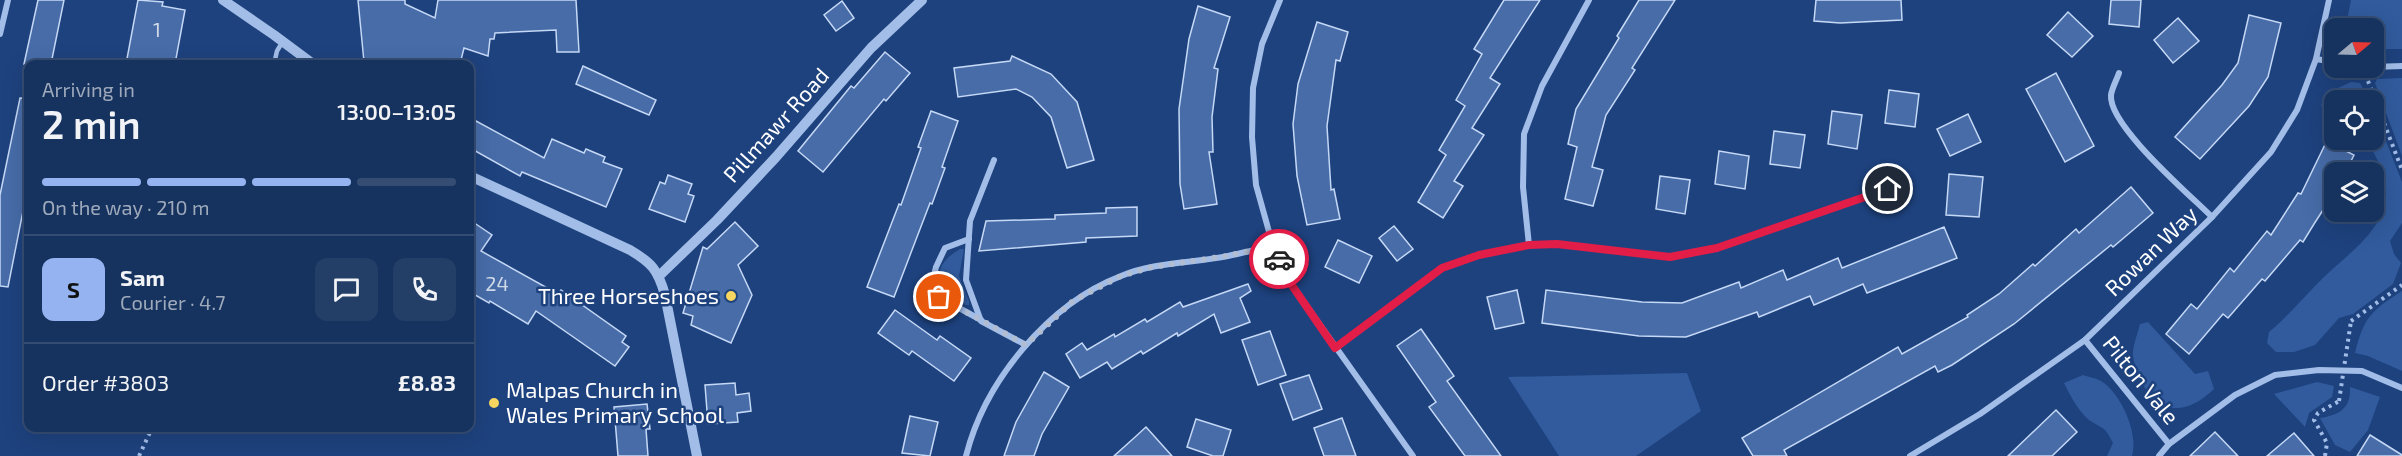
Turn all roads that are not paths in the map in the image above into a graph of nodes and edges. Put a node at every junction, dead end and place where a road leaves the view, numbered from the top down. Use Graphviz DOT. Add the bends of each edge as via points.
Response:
graph roads {
  1 [pos="8,0"];
  2 [pos="223,0"];
  3 [pos="232,0"];
  4 [pos="922,0"];
  5 [pos="1280,0"];
  6 [pos="1589,0"];
  7 [pos="2329,0"];
  8 [pos="240,11"];
  9 [pos="0,34"];
  10 [pos="283,41"];
  11 [pos="2316,59"];
  12 [pos="275,60"];
  13 [pos="308,60"];
  14 [pos="2324,60"];
  15 [pos="2402,66"];
  16 [pos="2384,67"];
  17 [pos="2119,73"];
  18 [pos="994,159"];
  19 [pos="474,179"];
  20 [pos="1888,189"];
  21 [pos="2212,217"];
  22 [pos="969,239"];
  23 [pos="1529,245"];
  24 [pos="1273,246"];
  25 [pos="659,276"];
  26 [pos="981,321"];
  27 [pos="2085,340"];
  28 [pos="1026,345"];
  29 [pos="1335,348"];
  30 [pos="2402,388"];
  31 [pos="2169,444"];
  32 [pos="698,456"];
  33 [pos="966,456"];
  34 [pos="1413,456"];
  35 [pos="1910,456"];
  36 [pos="2159,456"];
  1 -- 9 [label="street"];
  2 -- 8 [label="street"];
  3 -- 8 [label="street"];
  4 -- 25 [label="street, Pillmawr Road" via="871,48 776,157"];
  5 -- 24 [label="street" via="1262,44 1253,88 1256,185"];
  6 -- 23 [label="street" via="1542,86 1524,134 1523,187"];
  7 -- 11 [label="street, Rowan Way"];
  8 -- 10 [label="street"];
  10 -- 12 [label="lane"];
  10 -- 13 [label="street"];
  11 -- 14 [label="street"];
  11 -- 21 [label="street, Rowan Way" via="2297,110 2271,152"];
  15 -- 16 [label="street"];
  17 -- 21 [label="street" via="2110,96 2118,120"];
  18 -- 22 [label="street" via="970,221"];
  19 -- 25 [label="street" via="630,250 648,261"];
  20 -- 23 [label="street" via="1717,248 1670,257 1557,244"];
  21 -- 27 [label="street, Rowan Way"];
  22 -- 26 [label="street" via="966,280"];
  22 -- 26 [label="street" via="945,248 932,283 939,297"];
  23 -- 29 [label="street" via="1479,255 1442,268"];
  24 -- 28 [label="street" via="1121,276 1073,301"];
  24 -- 29 [label="street" via="1291,284"];
  25 -- 32 [label="street"];
  26 -- 28 [label="street"];
  27 -- 31 [label="street, Pilton Vale"];
  27 -- 35 [label="street, Rowan Way" via="1980,414"];
  28 -- 33 [label="street" via="990,393"];
  29 -- 34 [label="street"];
  30 -- 31 [label="street, Pilton Vale" via="2362,371 2275,375 2235,395"];
  31 -- 36 [label="street, Pilton Vale"];
}
